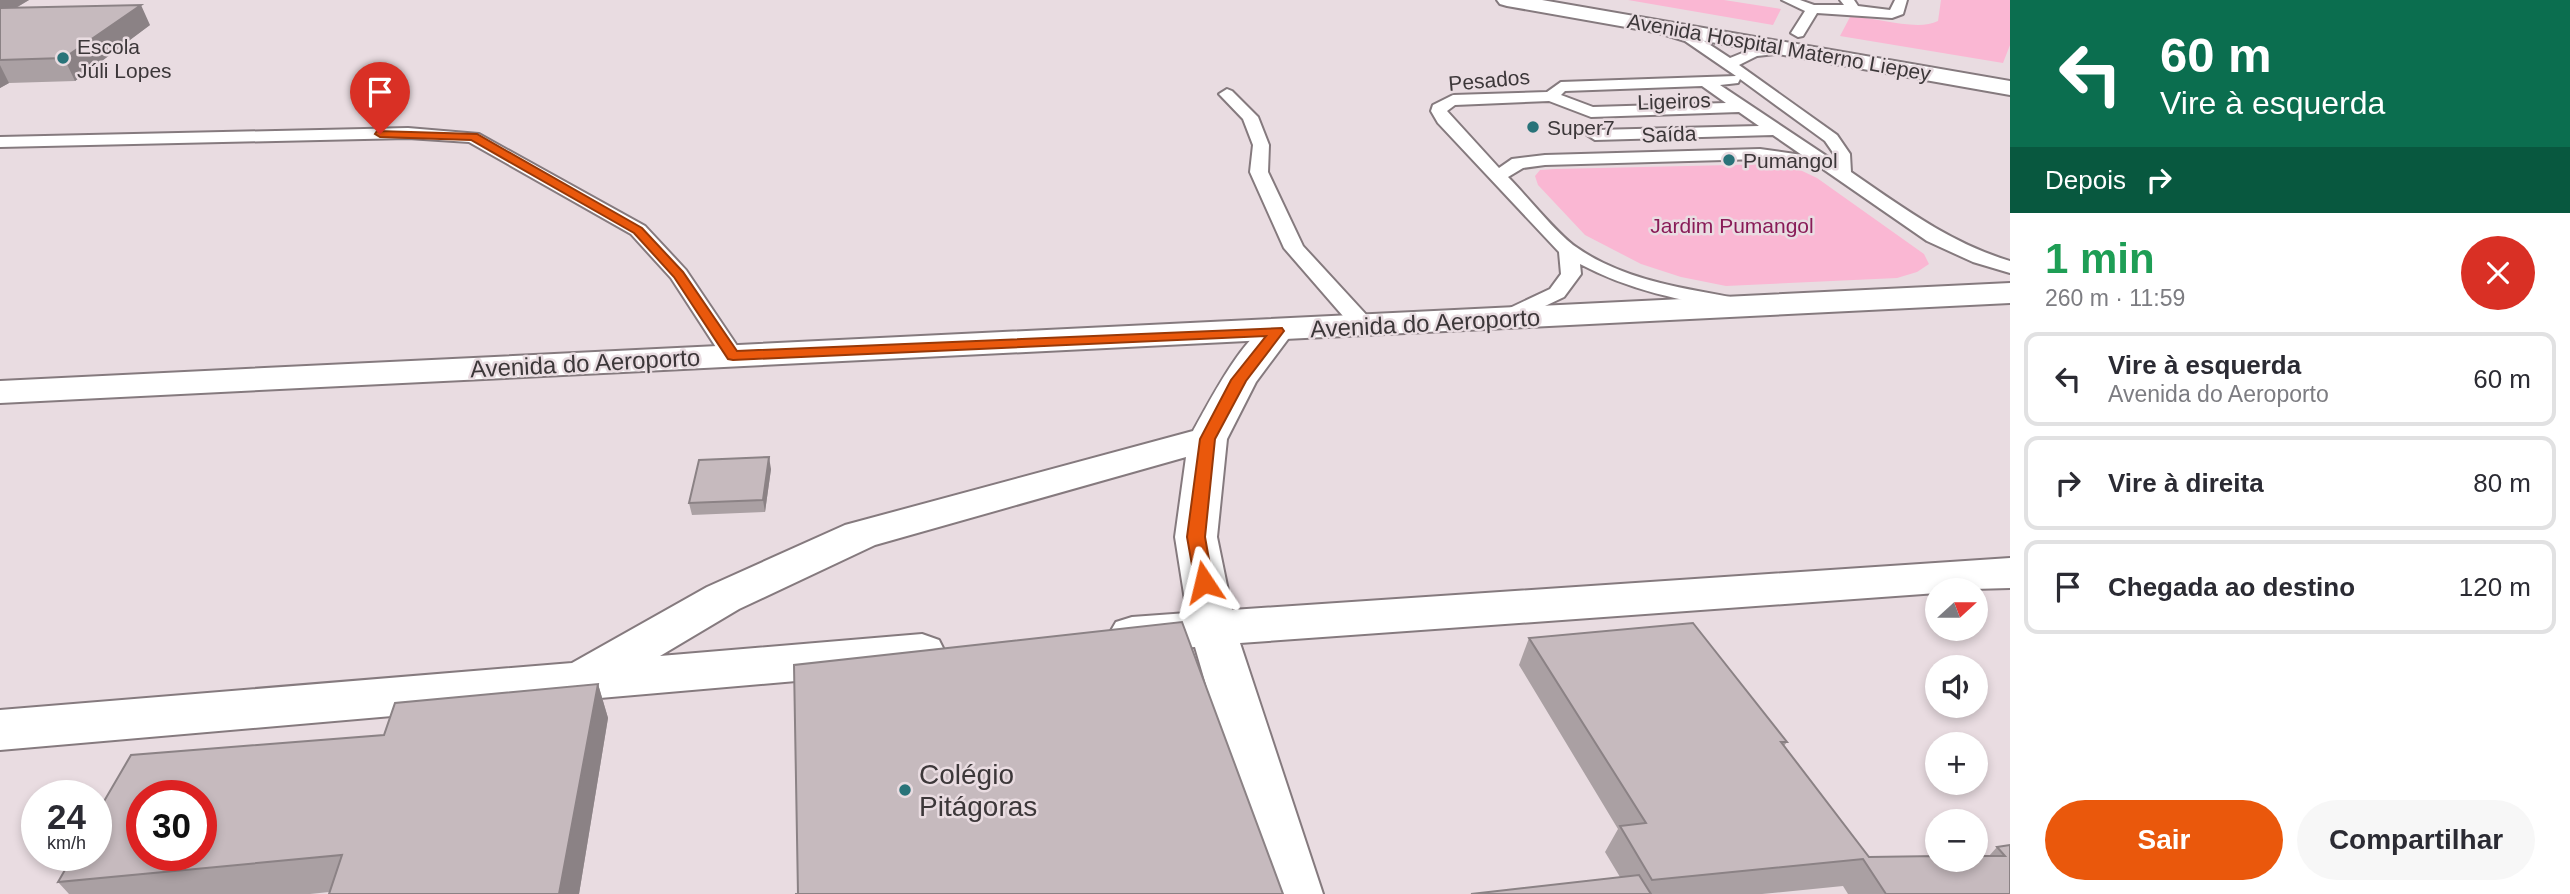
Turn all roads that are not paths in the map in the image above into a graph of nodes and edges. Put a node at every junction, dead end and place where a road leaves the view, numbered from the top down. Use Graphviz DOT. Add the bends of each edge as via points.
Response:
graph roads {
  1 [pos="1507,0"];
  2 [pos="1604,0"];
  3 [pos="1788,0"];
  4 [pos="1901,0"];
  5 [pos="1847,5"];
  6 [pos="1813,9"];
  7 [pos="1651,25"];
  8 [pos="1793,41"];
  9 [pos="2010,68"];
  10 [pos="1732,73"];
  11 [pos="2010,88"];
  12 [pos="1227,94"];
  13 [pos="1724,94"];
  14 [pos="1551,96"];
  15 [pos="1781,133"];
  16 [pos="1599,138"];
  17 [pos="0,142"];
  18 [pos="1592,159"];
  19 [pos="1842,175"];
  20 [pos="1498,176"];
  21 [pos="1569,251"];
  22 [pos="2010,267"];
  23 [pos="2010,293"];
  24 [pos="1746,306"];
  25 [pos="1502,319"];
  26 [pos="1364,326"];
  27 [pos="1277,331"];
  28 [pos="733,356"];
  29 [pos="0,392"];
  30 [pos="1208,439"];
  31 [pos="2010,573"];
  32 [pos="1212,627"];
  33 [pos="1088,638"];
  34 [pos="965,648"];
  35 [pos="579,681"];
  36 [pos="0,730"];
  37 [pos="1295,894"];
  1 -- 7 [label="street, Avenida Hospital Materno Liepey"];
  2 -- 8 [label="street, Avenida Hospital Materno Liepey"];
  3 -- 6 [label="lane"];
  4 -- 5 [label="lane" via="1892,14"];
  5 -- 6 [label="lane"];
  6 -- 8 [label="lane"];
  7 -- 8 [label="street, Avenida Hospital Materno Liepey"];
  7 -- 10 [label="lane" via="1690,38"];
  8 -- 9 [label="street, Avenida Hospital Materno Liepey"];
  8 -- 10 [label="lane" via="1741,55"];
  8 -- 11 [label="street, Avenida Hospital Materno Liepey"];
  10 -- 13 [label="lane, Pesados"];
  10 -- 13 [label="lane"];
  10 -- 19 [label="lane" via="1831,138 1842,154"];
  12 -- 26 [label="lane" via="1250,117 1261,145 1259,172 1294,248"];
  13 -- 14 [label="lane, Pesados" via="1561,87"];
  13 -- 14 [label="lane, Pesados" via="1591,112"];
  13 -- 15 [label="lane"];
  14 -- 20 [label="lane, Pesados" via="1453,100 1441,105 1444,120"];
  15 -- 16 [label="lane, Ligeiros"];
  15 -- 16 [label="lane, Ligeiros"];
  15 -- 19 [label="lane"];
  16 -- 18 [label="lane"];
  17 -- 28 [label="lane" via="408,133 473,136 638,230 678,274"];
  18 -- 19 [label="lane, Saída" via="1760,154 1794,158"];
  18 -- 20 [label="lane, Saída" via="1518,163"];
  19 -- 22 [label="lane" via="1934,237"];
  20 -- 21 [label="lane"];
  21 -- 24 [label="lane" via="1656,289"];
  21 -- 25 [label="lane" via="1572,274 1558,293"];
  23 -- 24 [label="street, Avenida do Aeroporto"];
  24 -- 25 [label="street, Avenida do Aeroporto"];
  25 -- 26 [label="street, Avenida do Aeroporto"];
  26 -- 27 [label="street, Avenida do Aeroporto"];
  27 -- 28 [label="street, Avenida do Aeroporto"];
  27 -- 30 [label="street" via="1239,380"];
  28 -- 29 [label="street, Avenida do Aeroporto"];
  30 -- 32 [label="street" via="1196,537"];
  30 -- 35 [label="street" via="860,535 723,598"];
  31 -- 32 [label="street"];
  32 -- 33 [label="street"];
  32 -- 37 [label="street"];
  34 -- 35 [label="street"];
  35 -- 36 [label="street"];
}
